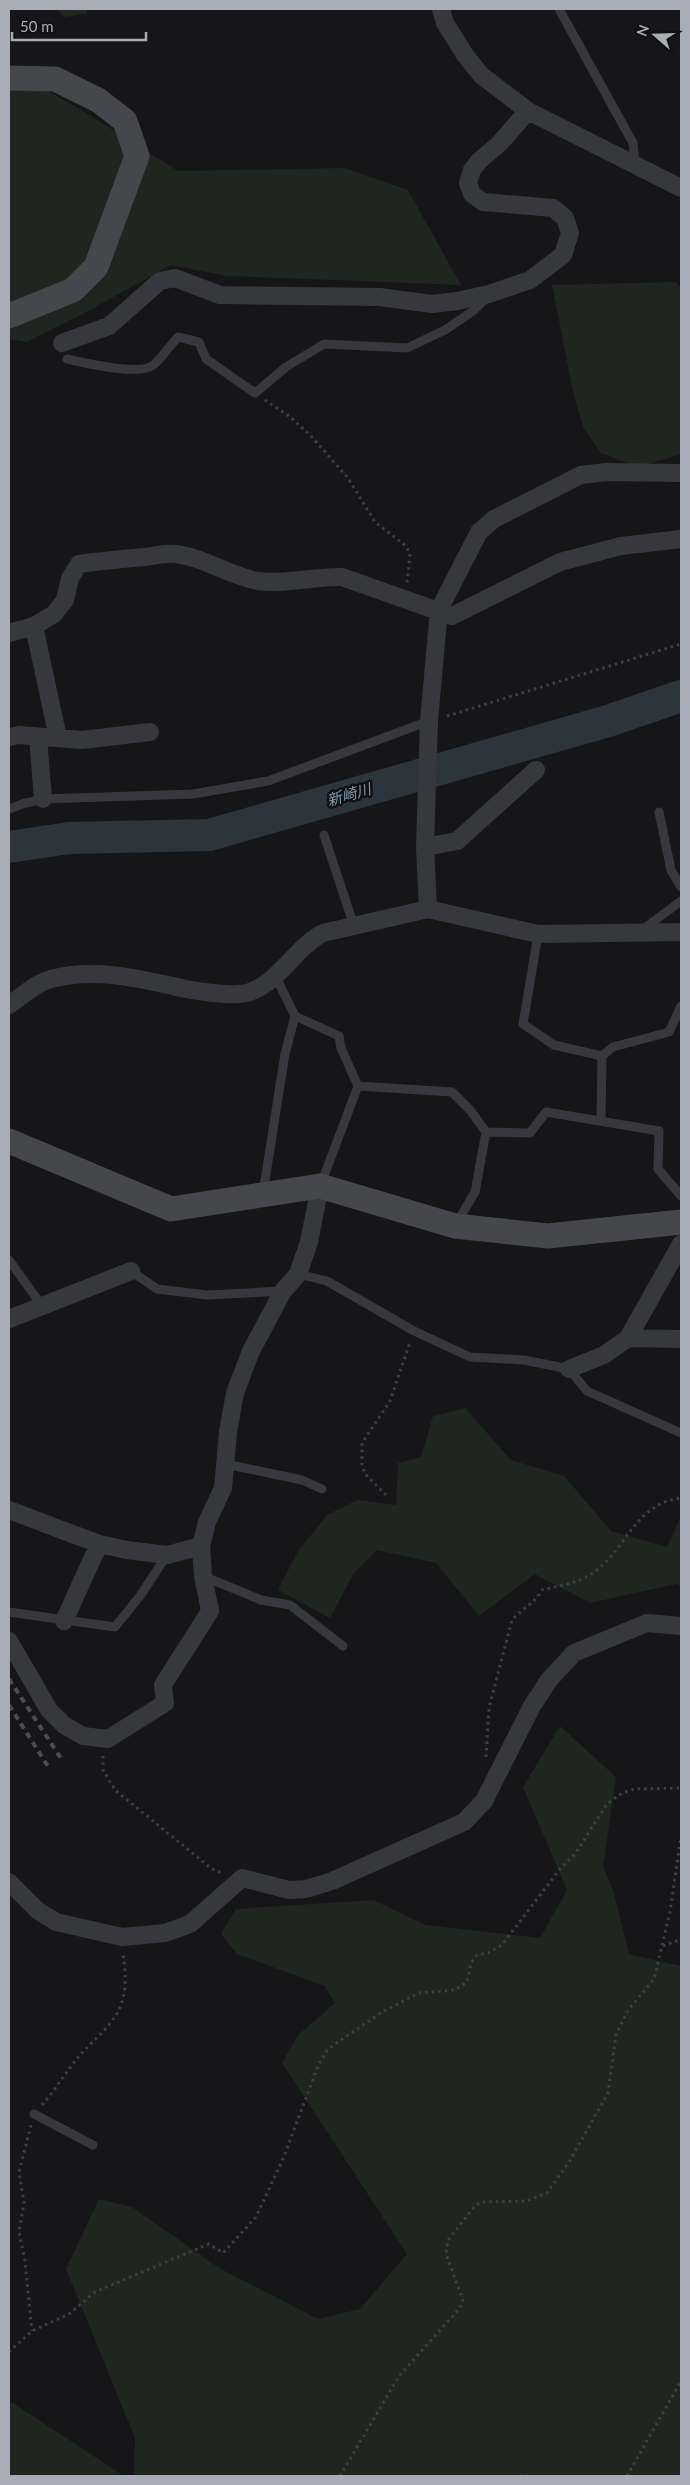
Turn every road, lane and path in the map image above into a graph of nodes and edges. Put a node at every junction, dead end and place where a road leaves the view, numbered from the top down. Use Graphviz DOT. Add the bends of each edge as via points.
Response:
graph roads {
  1 [pos="441,9"];
  2 [pos="559,9"];
  3 [pos="9,78"];
  4 [pos="528,111"];
  5 [pos="635,165"];
  6 [pos="681,188"];
  7 [pos="490,294"];
  8 [pos="9,316"];
  9 [pos="64,351"];
  10 [pos="255,393"];
  11 [pos="681,473"];
  12 [pos="681,538"];
  13 [pos="404,599"];
  14 [pos="439,610"];
  15 [pos="34,626"];
  16 [pos="9,633"];
  17 [pos="681,644"];
  18 [pos="429,729"];
  19 [pos="150,732"];
  20 [pos="9,737"];
  21 [pos="38,737"];
  22 [pos="58,738"];
  23 [pos="536,770"];
  24 [pos="43,799"];
  25 [pos="9,809"];
  26 [pos="659,812"];
  27 [pos="324,835"];
  28 [pos="425,847"];
  29 [pos="681,887"];
  30 [pos="681,901"];
  31 [pos="428,910"];
  32 [pos="354,926"];
  33 [pos="640,932"];
  34 [pos="681,932"];
  35 [pos="538,934"];
  36 [pos="275,975"];
  37 [pos="9,1005"];
  38 [pos="681,1006"];
  39 [pos="295,1016"];
  40 [pos="602,1056"];
  41 [pos="358,1086"];
  42 [pos="601,1120"];
  43 [pos="486,1132"];
  44 [pos="9,1141"];
  45 [pos="320,1186"];
  46 [pos="263,1196"];
  47 [pos="681,1196"];
  48 [pos="681,1222"];
  49 [pos="455,1226"];
  50 [pos="681,1244"];
  51 [pos="9,1260"];
  52 [pos="131,1271"];
  53 [pos="298,1274"];
  54 [pos="283,1291"];
  55 [pos="42,1306"];
  56 [pos="9,1319"];
  57 [pos="414,1331"];
  58 [pos="628,1338"];
  59 [pos="681,1339"];
  60 [pos="569,1368"];
  61 [pos="681,1433"];
  62 [pos="226,1464"];
  63 [pos="322,1489"];
  64 [pos="386,1495"];
  65 [pos="681,1498"];
  66 [pos="9,1510"];
  67 [pos="99,1544"];
  68 [pos="202,1546"];
  69 [pos="167,1555"];
  70 [pos="203,1576"];
  71 [pos="9,1612"];
  72 [pos="64,1621"];
  73 [pos="681,1626"];
  74 [pos="9,1641"];
  75 [pos="343,1646"];
  76 [pos="108,1739"];
  77 [pos="485,1766"];
  78 [pos="681,1788"];
  79 [pos="681,1836"];
  80 [pos="242,1878"];
  81 [pos="9,1882"];
  82 [pos="681,1939"];
  83 [pos="663,1946"];
  84 [pos="34,2114"];
  85 [pos="93,2145"];
  86 [pos="9,2352"];
  87 [pos="681,2381"];
  88 [pos="340,2476"];
  89 [pos="520,2476"];
  90 [pos="528,2476"];
  91 [pos="627,2476"];
  1 -- 4 [label="street" via="465,55 481,76"];
  2 -- 5 [label="lane" via="633,143"];
  3 -- 8 [label="street" via="56,79 98,100 125,121 136,156 96,267 73,290"];
  4 -- 5 [label="street"];
  4 -- 7 [label="street" via="472,170 468,183 472,194 483,202 553,208 565,218 570,233 563,255 552,264 530,280"];
  5 -- 6 [label="street"];
  7 -- 9 [label="street" via="432,304 380,297 220,296 175,278 160,281 109,326"];
  7 -- 10 [label="lane" via="473,311 419,344 407,348 324,344"];
  9 -- 10 [label="lane" via="100,367 142,369 152,366 178,337 189,338 198,342 206,359"];
  10 -- 13 [label="path" via="311,436 348,478 375,522 406,546 410,554"];
  11 -- 14 [label="street" via="581,475 494,519 479,532"];
  12 -- 14 [label="street" via="621,546 560,562 452,616"];
  13 -- 14 [label="street"];
  13 -- 15 [label="street" via="342,577 259,581 174,554 79,564 70,578 65,600 54,614"];
  14 -- 18 [label="street"];
  15 -- 16 [label="street"];
  15 -- 22 [label="street"];
  17 -- 18 [label="path"];
  18 -- 24 [label="lane" via="268,781 193,794"];
  18 -- 28 [label="street"];
  19 -- 22 [label="street" via="82,740"];
  20 -- 21 [label="street"];
  21 -- 22 [label="street"];
  21 -- 24 [label="street"];
  23 -- 28 [label="street" via="457,842"];
  24 -- 25 [label="lane"];
  26 -- 29 [label="lane" via="671,870"];
  27 -- 32 [label="lane"];
  28 -- 31 [label="street"];
  30 -- 33 [label="lane"];
  31 -- 32 [label="street"];
  31 -- 35 [label="street"];
  32 -- 36 [label="street" via="310,940"];
  33 -- 34 [label="street"];
  33 -- 35 [label="street"];
  35 -- 40 [label="lane" via="523,1024 554,1045"];
  36 -- 37 [label="street" via="249,992 209,994 136,978 95,973 49,979"];
  36 -- 39 [label="lane"];
  38 -- 40 [label="lane" via="669,1032 613,1047"];
  39 -- 41 [label="lane" via="339,1036"];
  39 -- 46 [label="lane" via="285,1054"];
  40 -- 42 [label="lane"];
  41 -- 43 [label="lane" via="452,1092"];
  41 -- 45 [label="lane"];
  42 -- 43 [label="lane" via="546,1112 530,1133"];
  42 -- 47 [label="lane" via="659,1131 658,1169"];
  43 -- 49 [label="lane" via="475,1192"];
  44 -- 46 [label="street" via="171,1209"];
  45 -- 46 [label="street"];
  45 -- 49 [label="street"];
  45 -- 53 [label="street" via="309,1242"];
  48 -- 49 [label="street" via="548,1236"];
  50 -- 58 [label="street"];
  51 -- 55 [label="lane"];
  52 -- 54 [label="lane" via="157,1289 207,1295"];
  52 -- 55 [label="street"];
  53 -- 54 [label="street"];
  53 -- 57 [label="lane" via="326,1281"];
  54 -- 62 [label="street" via="251,1350 235,1393"];
  55 -- 56 [label="street"];
  57 -- 60 [label="lane" via="470,1357 524,1360"];
  57 -- 64 [label="path" via="390,1401 362,1443 365,1474"];
  58 -- 59 [label="street"];
  58 -- 60 [label="street" via="604,1355"];
  60 -- 61 [label="lane" via="587,1391"];
  62 -- 63 [label="lane" via="302,1480"];
  62 -- 68 [label="street" via="223,1488 207,1522"];
  65 -- 77 [label="path" via="665,1500 647,1510 614,1554 592,1574 542,1590 537,1600 512,1620 489,1708"];
  66 -- 67 [label="street"];
  67 -- 69 [label="street"];
  67 -- 72 [label="street"];
  68 -- 69 [label="street"];
  68 -- 70 [label="street"];
  69 -- 72 [label="lane" via="115,1627"];
  70 -- 75 [label="lane" via="261,1600 290,1605"];
  70 -- 76 [label="street" via="210,1611 163,1685 165,1703"];
  71 -- 72 [label="lane"];
  73 -- 80 [label="street" via="647,1623 574,1653 549,1680 532,1706 484,1801 464,1822 332,1882 306,1889 289,1890"];
  74 -- 76 [label="street" via="49,1710 64,1725 83,1736"];
  76 -- 80 [label="path" via="103,1770 115,1790 212,1869"];
  78 -- 86 [label="path" via="634,1789 607,1804 575,1854 502,1944 477,1956 471,1963 468,1982 455,1990 419,1993 382,2012 328,2049 256,2217 223,2253 209,2244 95,2292 69,2314 32,2331"];
  79 -- 83 [label="path"];
  80 -- 81 [label="street" via="190,1924 165,1933 122,1937 56,1922 37,1910"];
  82 -- 83 [label="path"];
  83 -- 88 [label="path" via="654,1979 629,2009 616,2034 608,2093 569,2162 547,2193 526,2201 481,2202 448,2240 446,2254 463,2300 460,2308 399,2376"];
  84 -- 85 [label="lane"];
  87 -- 91 [label="path"];
  89 -- 90 [label="path"];
}
